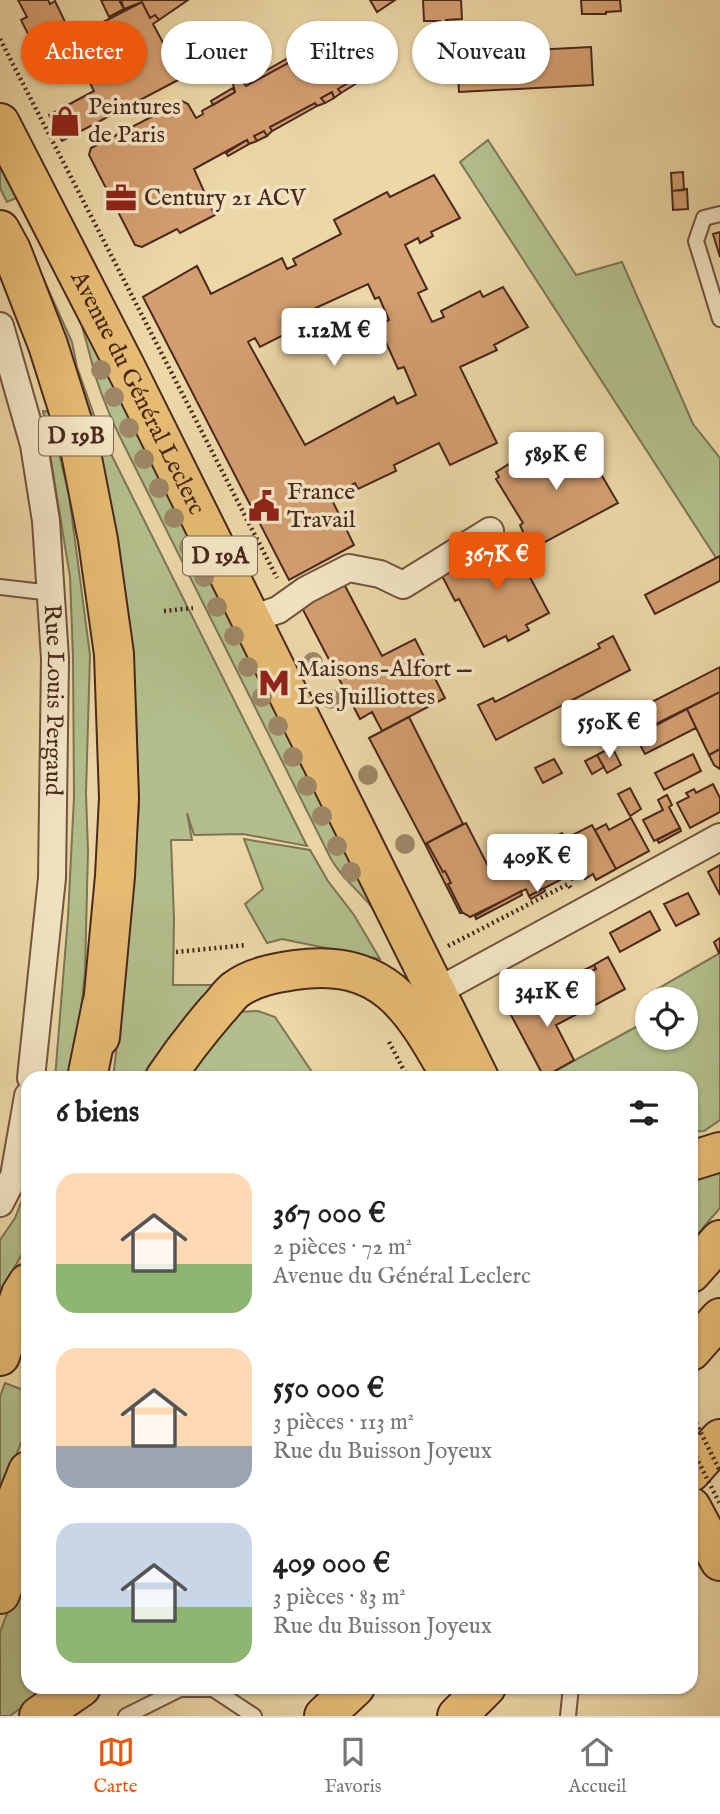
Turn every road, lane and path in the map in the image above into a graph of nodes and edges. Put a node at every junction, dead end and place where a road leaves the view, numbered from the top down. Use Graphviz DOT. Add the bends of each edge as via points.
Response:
graph roads {
  1 [pos="0,123"];
  2 [pos="720,214"];
  3 [pos="0,230"];
  4 [pos="720,319"];
  5 [pos="0,326"];
  6 [pos="490,531"];
  7 [pos="0,587"];
  8 [pos="51,593"];
  9 [pos="193,608"];
  10 [pos="164,611"];
  11 [pos="251,619"];
  12 [pos="720,836"];
  13 [pos="578,900"];
  14 [pos="247,945"];
  15 [pos="447,946"];
  16 [pos="176,953"];
  17 [pos="438,991"];
  18 [pos="102,1004"];
  19 [pos="32,1071"];
  20 [pos="88,1071"];
  21 [pos="97,1071"];
  22 [pos="170,1071"];
  23 [pos="448,1071"];
  24 [pos="477,1071"];
  25 [pos="21,1136"];
  26 [pos="720,1152"];
  27 [pos="698,1159"];
  28 [pos="0,1203"];
  29 [pos="720,1240"];
  30 [pos="698,1265"];
  31 [pos="21,1299"];
  32 [pos="720,1318"];
  33 [pos="698,1343"];
  34 [pos="0,1356"];
  35 [pos="698,1427"];
  36 [pos="720,1439"];
  37 [pos="698,1461"];
  38 [pos="698,1464"];
  39 [pos="720,1471"];
  40 [pos="21,1488"];
  41 [pos="720,1504"];
  42 [pos="698,1520"];
  43 [pos="21,1540"];
  44 [pos="0,1541"];
  45 [pos="720,1561"];
  46 [pos="0,1594"];
  47 [pos="71,1694"];
  48 [pos="170,1694"];
  49 [pos="221,1694"];
  50 [pos="348,1694"];
  51 [pos="479,1694"];
  52 [pos="570,1694"];
  53 [pos="39,1716"];
  54 [pos="126,1716"];
  55 [pos="254,1716"];
  56 [pos="324,1716"];
  57 [pos="457,1716"];
  58 [pos="568,1716"];
  1 -- 11 [label="main road, Avenue du Général Leclerc / D 19A"];
  2 -- 4 [label="lane" via="704,218 696,241"];
  3 -- 18 [label="main road, D 19B" via="48,345 79,443 114,654 119,798"];
  5 -- 8 [label="street, Rue Louis Pergaud" via="34,444"];
  6 -- 11 [label="street" via="403,585 380,574 349,568 278,610"];
  7 -- 8 [label="lane"];
  8 -- 19 [label="street, Rue Louis Pergaud" via="56,713 52,878"];
  9 -- 10 [label="path"];
  11 -- 17 [label="main road, Avenue du Général Leclerc / D 19A"];
  12 -- 17 [label="street"];
  13 -- 15 [label="path" via="568,884"];
  14 -- 16 [label="path"];
  17 -- 24 [label="main road, Avenue du Général Leclerc / D 19A"];
  18 -- 20 [label="main road"];
  18 -- 21 [label="main road, D 19B"];
  22 -- 23 [label="main road" via="195,1034 235,990 263,976 316,967 347,970 403,1000"];
  25 -- 28 [label="street" via="14,1176"];
  26 -- 27 [label="main road"];
  29 -- 30 [label="main road"];
  31 -- 34 [label="main road"];
  32 -- 33 [label="main road"];
  35 -- 39 [label="path, bridge"];
  36 -- 38 [label="main road"];
  37 -- 41 [label="path, bridge"];
  40 -- 44 [label="main road"];
  42 -- 45 [label="main road"];
  43 -- 46 [label="main road"];
  47 -- 53 [label="main road"];
  48 -- 54 [label="lane"];
  49 -- 55 [label="lane"];
  50 -- 56 [label="main road"];
  51 -- 57 [label="main road"];
  52 -- 58 [label="lane"];
}
